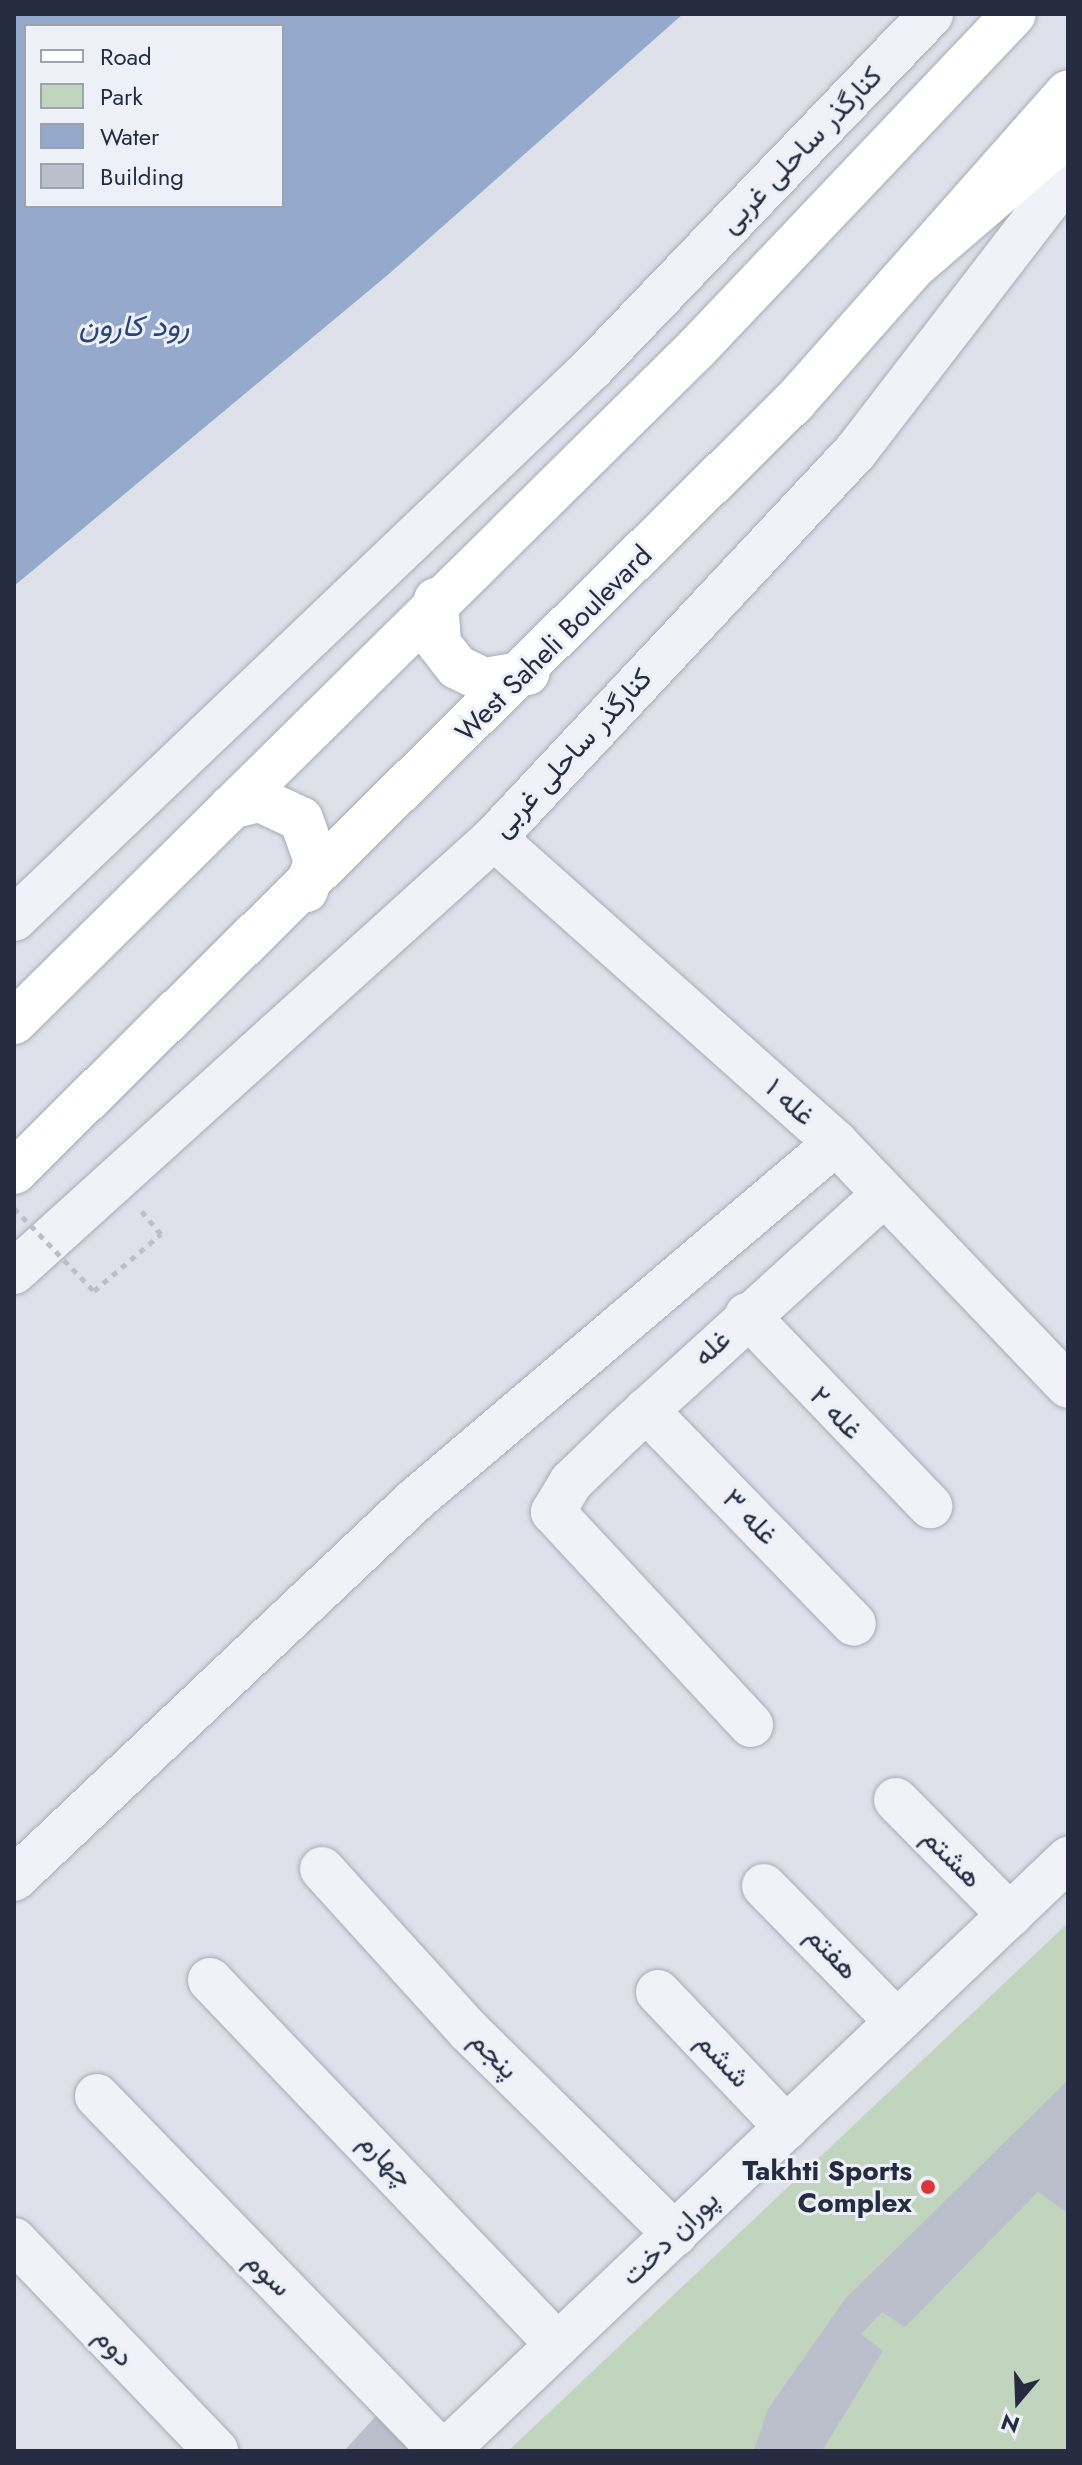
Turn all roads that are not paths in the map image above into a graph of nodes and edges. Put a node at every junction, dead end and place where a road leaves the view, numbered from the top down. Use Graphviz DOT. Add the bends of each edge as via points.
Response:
graph roads {
  1 [pos="931,14"];
  2 [pos="1014,14"];
  3 [pos="1068,92"];
  4 [pos="1068,134"];
  5 [pos="1068,176"];
  6 [pos="918,263"];
  7 [pos="436,600"];
  8 [pos="527,673"];
  9 [pos="231,807"];
  10 [pos="494,838"];
  11 [pos="306,890"];
  12 [pos="14,919"];
  13 [pos="14,1022"];
  14 [pos="836,1143"];
  15 [pos="14,1172"];
  16 [pos="884,1194"];
  17 [pos="14,1272"];
  18 [pos="747,1315"];
  19 [pos="1068,1386"];
  20 [pos="646,1410"];
  21 [pos="930,1506"];
  22 [pos="854,1624"];
  23 [pos="751,1725"];
  24 [pos="896,1800"];
  25 [pos="1068,1859"];
  26 [pos="322,1869"];
  27 [pos="14,1879"];
  28 [pos="764,1886"];
  29 [pos="1010,1915"];
  30 [pos="210,1980"];
  31 [pos="658,1992"];
  32 [pos="897,2022"];
  33 [pos="97,2096"];
  34 [pos="787,2128"];
  35 [pos="675,2234"];
  36 [pos="14,2240"];
  37 [pos="558,2345"];
  38 [pos="216,2451"];
  39 [pos="444,2451"];
  1 -- 12 [label="street, کنارگذر ساحلی غربی" via="592,368"];
  2 -- 7 [label="main road" via="697,348"];
  3 -- 6 [label="main road, West Saheli Boulevard"];
  4 -- 6 [label="main road"];
  5 -- 10 [label="street, کنارگذر ساحلی غربی" via="856,451"];
  6 -- 8 [label="main road, West Saheli Boulevard" via="795,401"];
  7 -- 8 [label="main road" via="439,644 457,667 484,680"];
  7 -- 9 [label="main road"];
  8 -- 11 [label="main road, West Saheli Boulevard"];
  9 -- 11 [label="main road" via="260,800 301,819 316,861"];
  9 -- 13 [label="main road"];
  10 -- 14 [label="street, غله ۱"];
  10 -- 17 [label="street, کنارگذر ساحلی غربی"];
  11 -- 15 [label="main road, West Saheli Boulevard"];
  14 -- 16 [label="street, غله ۱"];
  14 -- 27 [label="street" via="415,1500"];
  16 -- 18 [label="street, غله"];
  16 -- 19 [label="street, غله ۱"];
  18 -- 20 [label="street, غله"];
  18 -- 21 [label="street, غله ۲"];
  20 -- 22 [label="street, غله ۳"];
  20 -- 23 [label="street, غله" via="571,1482 553,1512"];
  24 -- 29 [label="street, هشتم"];
  25 -- 29 [label="street, پوران دخت"];
  26 -- 35 [label="street, پنجم" via="468,2030"];
  28 -- 32 [label="street, هفتم"];
  29 -- 32 [label="street, پوران دخت"];
  30 -- 37 [label="street, چهارم"];
  31 -- 34 [label="street, ششم"];
  32 -- 34 [label="street, پوران دخت"];
  33 -- 39 [label="street, سوم"];
  34 -- 35 [label="street, پوران دخت"];
  35 -- 37 [label="street, پوران دخت"];
  36 -- 38 [label="street, دوم"];
  37 -- 39 [label="street, پوران دخت"];
}
